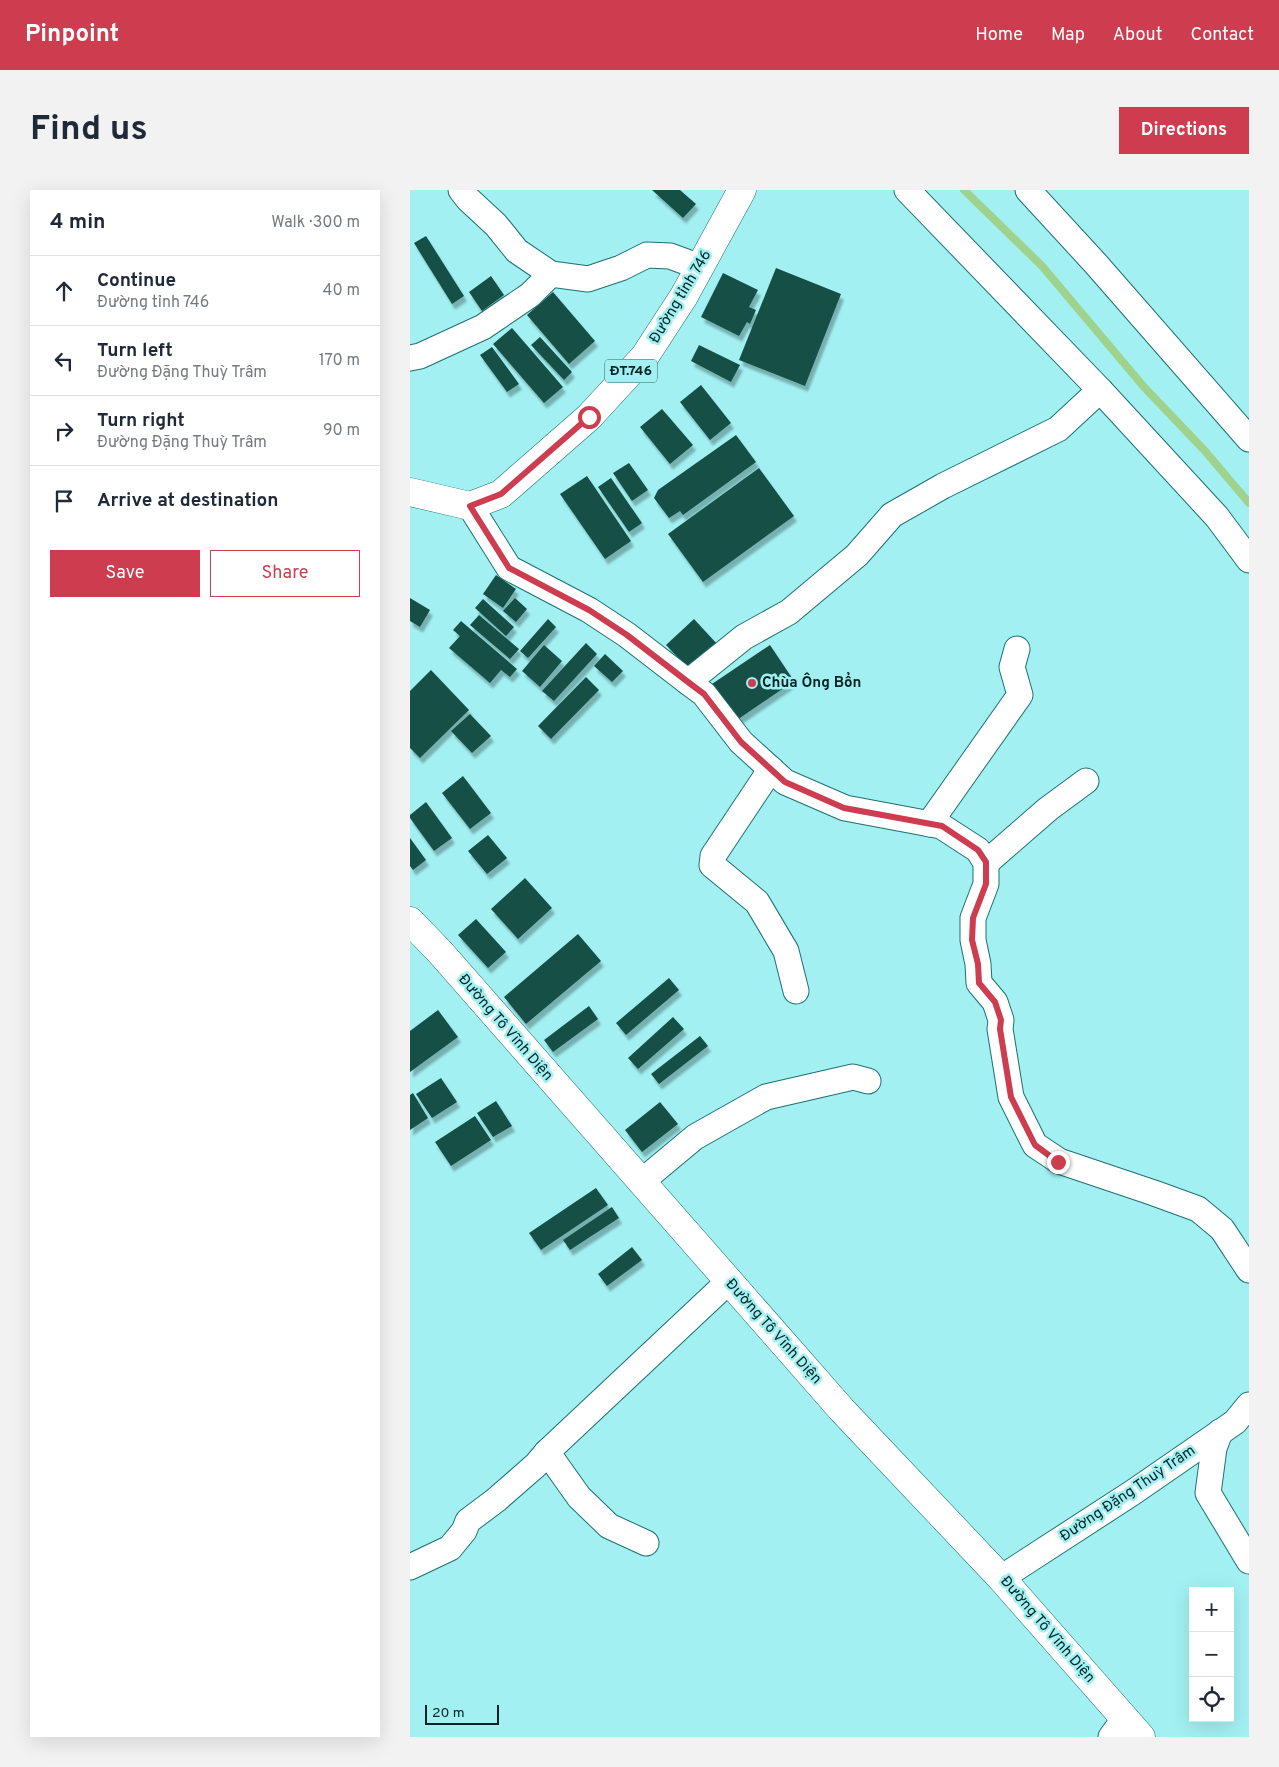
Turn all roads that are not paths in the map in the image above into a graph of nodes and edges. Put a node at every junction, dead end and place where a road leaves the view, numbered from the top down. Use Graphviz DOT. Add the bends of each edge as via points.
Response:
graph roads {
  1 [pos="461,190"];
  2 [pos="742,190"];
  3 [pos="907,190"];
  4 [pos="1028,190"];
  5 [pos="700,267"];
  6 [pos="551,274"];
  7 [pos="410,358"];
  8 [pos="1100,390"];
  9 [pos="1249,439"];
  10 [pos="410,492"];
  11 [pos="470,506"];
  12 [pos="1249,560"];
  13 [pos="1017,649"];
  14 [pos="688,682"];
  15 [pos="771,769"];
  16 [pos="1086,781"];
  17 [pos="929,824"];
  18 [pos="986,862"];
  19 [pos="410,922"];
  20 [pos="796,991"];
  21 [pos="868,1082"];
  22 [pos="640,1182"];
  23 [pos="1249,1270"];
  24 [pos="728,1282"];
  25 [pos="1249,1405"];
  26 [pos="1220,1432"];
  27 [pos="547,1452"];
  28 [pos="646,1543"];
  29 [pos="1249,1561"];
  30 [pos="410,1567"];
  31 [pos="1002,1578"];
  32 [pos="1126,1731"];
  1 -- 6 [label="street" via="496,224 517,251"];
  2 -- 5 [label="main road, Đường tỉnh 746 / ĐT.746"];
  3 -- 8 [label="street"];
  4 -- 9 [label="street"];
  5 -- 6 [label="street" via="670,256 647,255 588,279"];
  5 -- 11 [label="main road, Đường tỉnh 746 / ĐT.746" via="645,356 589,417 501,494"];
  6 -- 7 [label="street" via="530,295 482,327"];
  8 -- 12 [label="street" via="1217,517"];
  8 -- 14 [label="street" via="1058,429 892,515 857,555 789,612 744,637"];
  10 -- 11 [label="main road"];
  11 -- 14 [label="street" via="509,568 589,610"];
  13 -- 17 [label="street" via="1012,667 1020,695"];
  14 -- 15 [label="street" via="704,694 741,742"];
  15 -- 17 [label="street" via="785,782 844,808"];
  15 -- 20 [label="street" via="713,856 712,865 757,902 786,951"];
  16 -- 18 [label="street"];
  17 -- 18 [label="street" via="942,826 978,850"];
  18 -- 23 [label="street" via="986,884 973,918 972,940 979,983 995,1002 1001,1020 1011,1097 1035,1145 1058,1162 1198,1209 1222,1229"];
  19 -- 22 [label="main road, Đường Tô Vĩnh Diện" via="440,952"];
  21 -- 22 [label="street" via="853,1077 766,1096 695,1138"];
  22 -- 24 [label="main road, Đường Tô Vĩnh Diện"];
  24 -- 27 [label="street"];
  24 -- 31 [label="main road, Đường Tô Vĩnh Diện" via="842,1410"];
  25 -- 26 [label="street, Đường Đặng Thuỳ Trâm" via="1235,1422"];
  26 -- 29 [label="street" via="1214,1448 1208,1493"];
  26 -- 31 [label="street, Đường Đặng Thuỳ Trâm"];
  27 -- 28 [label="street" via="579,1497 609,1526"];
  27 -- 30 [label="street" via="503,1494 468,1521 450,1548"];
  31 -- 32 [label="main road, Đường Tô Vĩnh Diện"];
}
